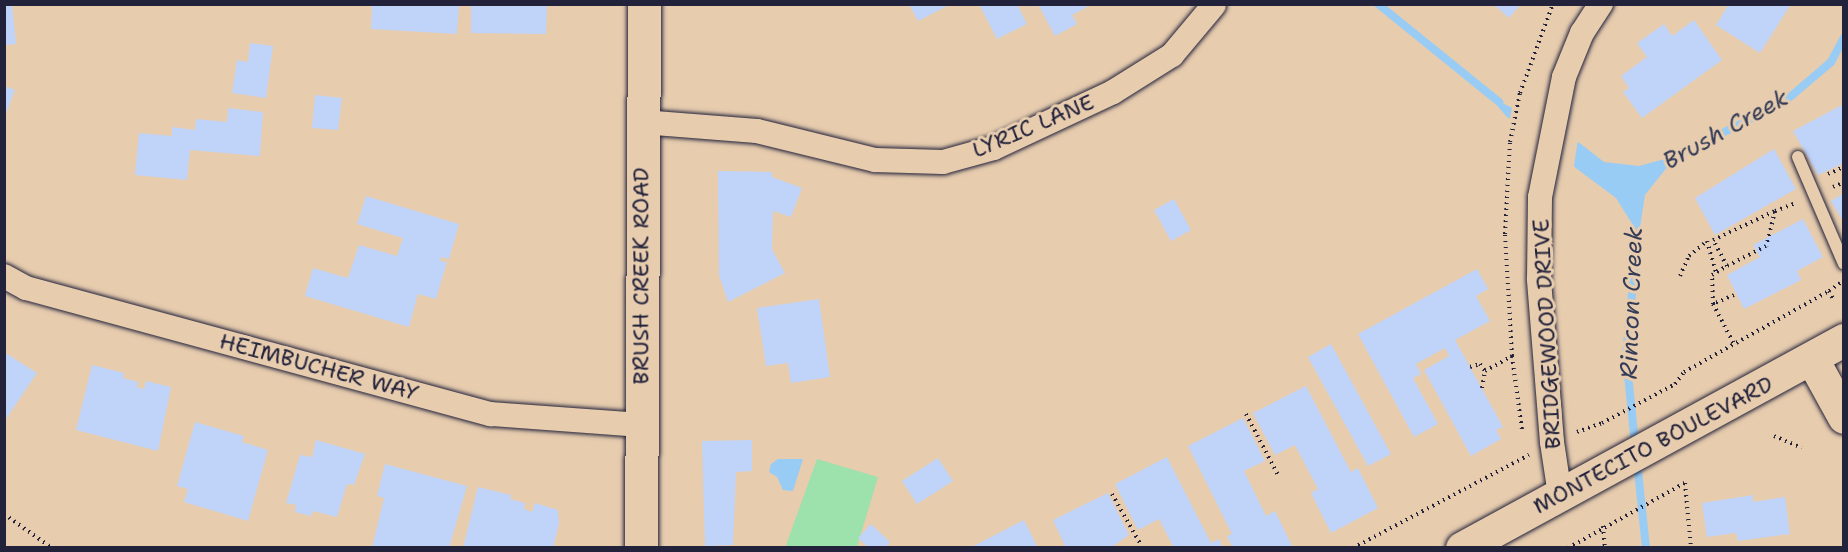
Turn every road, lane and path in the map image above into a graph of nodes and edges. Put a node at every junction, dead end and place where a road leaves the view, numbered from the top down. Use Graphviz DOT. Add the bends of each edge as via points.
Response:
graph roads {
  1 [pos="645,4"];
  2 [pos="1553,4"];
  3 [pos="1601,4"];
  4 [pos="1214,5"];
  5 [pos="642,122"];
  6 [pos="1798,157"];
  7 [pos="1815,197"];
  8 [pos="1775,211"];
  9 [pos="1844,264"];
  10 [pos="1727,266"];
  11 [pos="1716,272"];
  12 [pos="4,276"];
  13 [pos="1680,276"];
  14 [pos="1844,281"];
  15 [pos="1829,291"];
  16 [pos="1734,295"];
  17 [pos="1834,301"];
  18 [pos="1713,304"];
  19 [pos="1844,340"];
  20 [pos="1734,344"];
  21 [pos="1512,356"];
  22 [pos="1812,359"];
  23 [pos="1470,368"];
  24 [pos="1485,371"];
  25 [pos="1482,388"];
  26 [pos="1246,414"];
  27 [pos="1844,417"];
  28 [pos="640,425"];
  29 [pos="1572,430"];
  30 [pos="1523,435"];
  31 [pos="1774,436"];
  32 [pos="1524,446"];
  33 [pos="1802,448"];
  34 [pos="1278,475"];
  35 [pos="1112,494"];
  36 [pos="1560,495"];
  37 [pos="4,514"];
  38 [pos="1603,526"];
  39 [pos="1141,545"];
  40 [pos="52,548"];
  41 [pos="641,548"];
  42 [pos="1353,548"];
  43 [pos="1462,548"];
  44 [pos="1568,548"];
  45 [pos="1605,548"];
  46 [pos="1691,548"];
  1 -- 5 [label="street, BRUSH CREEK ROAD"];
  2 -- 21 [label="path" via="1527,71 1510,142 1505,234"];
  3 -- 36 [label="street, BRIDGEWOOD DRIVE" via="1582,33 1558,99 1538,222 1552,442"];
  4 -- 5 [label="street, LYRIC LANE" via="1172,55 1113,92 994,148 943,162 875,160 757,130"];
  5 -- 28 [label="street, BRUSH CREEK ROAD"];
  6 -- 7 [label="lane"];
  7 -- 8 [label="path"];
  7 -- 9 [label="lane"];
  8 -- 10 [label="path" via="1766,246"];
  8 -- 10 [label="path" via="1713,240"];
  10 -- 11 [label="path"];
  11 -- 13 [label="path" via="1707,241 1689,256"];
  11 -- 18 [label="path" via="1710,287"];
  12 -- 28 [label="street, HEIMBUCHER WAY" via="26,288 491,414"];
  14 -- 15 [label="path"];
  15 -- 17 [label="path"];
  15 -- 20 [label="path"];
  16 -- 18 [label="path"];
  18 -- 20 [label="path"];
  19 -- 22 [label="street, MONTECITO BOULEVARD"];
  20 -- 29 [label="path" via="1684,372 1667,388 1602,423 1580,433"];
  21 -- 24 [label="path"];
  21 -- 30 [label="path"];
  22 -- 27 [label="street"];
  22 -- 36 [label="street, MONTECITO BOULEVARD"];
  23 -- 24 [label="path" via="1480,364"];
  24 -- 25 [label="path"];
  26 -- 34 [label="path"];
  28 -- 41 [label="street, BRUSH CREEK ROAD"];
  31 -- 33 [label="path"];
  32 -- 42 [label="path" via="1528,456"];
  35 -- 39 [label="path"];
  36 -- 43 [label="street, MONTECITO BOULEVARD"];
  37 -- 40 [label="path"];
  38 -- 44 [label="path"];
  38 -- 45 [label="path"];
  38 -- 46 [label="path" via="1685,483"];
}
